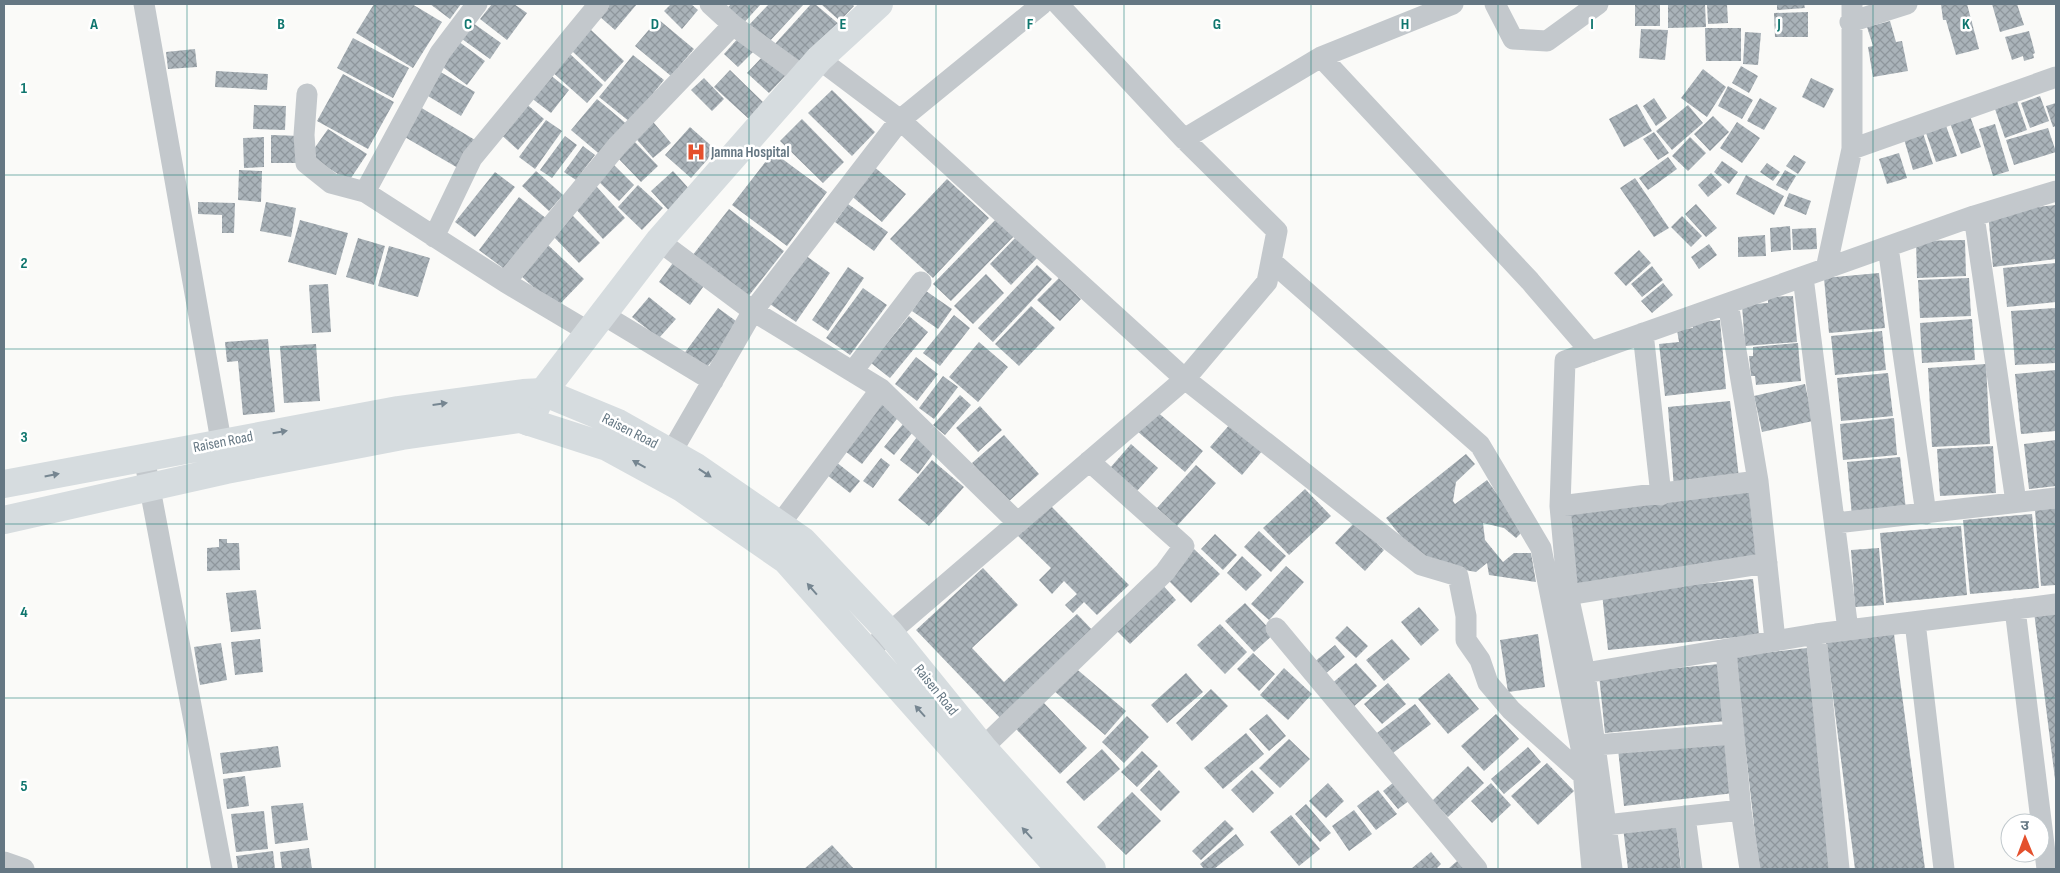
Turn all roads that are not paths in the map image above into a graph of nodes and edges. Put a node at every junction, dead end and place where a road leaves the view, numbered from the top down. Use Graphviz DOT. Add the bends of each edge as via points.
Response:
graph roads {
  1 [pos="144,4"];
  2 [pos="477,4"];
  3 [pos="599,4"];
  4 [pos="710,4"];
  5 [pos="1042,4"];
  6 [pos="1058,4"];
  7 [pos="1453,4"];
  8 [pos="1495,4"];
  9 [pos="1598,4"];
  10 [pos="1907,4"];
  11 [pos="871,6"];
  12 [pos="1851,13"];
  13 [pos="733,25"];
  14 [pos="1321,57"];
  15 [pos="812,68"];
  16 [pos="2056,77"];
  17 [pos="307,94"];
  18 [pos="900,120"];
  19 [pos="1184,139"];
  20 [pos="1852,149"];
  21 [pos="365,192"];
  22 [pos="2056,192"];
  23 [pos="1974,216"];
  24 [pos="434,237"];
  25 [pos="659,240"];
  26 [pos="1888,247"];
  27 [pos="1271,261"];
  28 [pos="1826,269"];
  29 [pos="1803,277"];
  30 [pos="505,282"];
  31 [pos="922,282"];
  32 [pos="1728,303"];
  33 [pos="753,311"];
  34 [pos="596,323"];
  35 [pos="1643,333"];
  36 [pos="1592,352"];
  37 [pos="852,371"];
  38 [pos="1185,379"];
  39 [pos="713,381"];
  40 [pos="880,390"];
  41 [pos="543,392"];
  42 [pos="529,422"];
  43 [pos="222,442"];
  44 [pos="671,453"];
  45 [pos="144,457"];
  46 [pos="1090,461"];
  47 [pos="226,470"];
  48 [pos="1758,481"];
  49 [pos="4,484"];
  50 [pos="150,487"];
  51 [pos="1661,495"];
  52 [pos="2056,498"];
  53 [pos="2016,502"];
  54 [pos="1560,506"];
  55 [pos="1926,514"];
  56 [pos="4,520"];
  57 [pos="1836,523"];
  58 [pos="780,524"];
  59 [pos="1018,524"];
  60 [pos="1767,563"];
  61 [pos="1568,595"];
  62 [pos="2056,604"];
  63 [pos="2015,609"];
  64 [pos="1915,622"];
  65 [pos="1276,628"];
  66 [pos="1848,630"];
  67 [pos="889,632"];
  68 [pos="1816,634"];
  69 [pos="1774,640"];
  70 [pos="1726,650"];
  71 [pos="867,652"];
  72 [pos="1584,673"];
  73 [pos="1734,734"];
  74 [pos="1596,745"];
  75 [pos="975,756"];
  76 [pos="1583,775"];
  77 [pos="1741,810"];
  78 [pos="1686,816"];
  79 [pos="1606,824"];
  80 [pos="4,862"];
  81 [pos="24,869"];
  82 [pos="222,869"];
  83 [pos="1060,869"];
  84 [pos="1092,869"];
  85 [pos="1477,869"];
  86 [pos="1592,869"];
  87 [pos="1612,869"];
  88 [pos="1692,869"];
  89 [pos="1750,869"];
  90 [pos="1839,869"];
  91 [pos="1944,869"];
  92 [pos="2047,869"];
  1 -- 43 [label="street"];
  2 -- 21 [label="street" via="440,53"];
  3 -- 24 [label="street" via="472,158"];
  4 -- 13 [label="street"];
  5 -- 18 [label="street"];
  6 -- 19 [label="street"];
  7 -- 14 [label="street"];
  8 -- 9 [label="street" via="1513,39 1546,41"];
  10 -- 12 [label="street"];
  11 -- 15 [label="main road"];
  12 -- 20 [label="street"];
  13 -- 15 [label="street"];
  13 -- 30 [label="street" via="617,146"];
  14 -- 19 [label="street"];
  14 -- 36 [label="street" via="1530,280"];
  15 -- 18 [label="street"];
  15 -- 25 [label="main road"];
  16 -- 20 [label="street"];
  17 -- 21 [label="street" via="306,163 331,183"];
  18 -- 33 [label="street"];
  18 -- 38 [label="street"];
  19 -- 27 [label="street" via="1277,231"];
  20 -- 28 [label="street"];
  21 -- 24 [label="street"];
  22 -- 23 [label="street"];
  23 -- 26 [label="street"];
  23 -- 53 [label="street"];
  24 -- 30 [label="street"];
  25 -- 33 [label="street"];
  25 -- 34 [label="main road"];
  26 -- 28 [label="street"];
  26 -- 55 [label="street"];
  27 -- 38 [label="street" via="1267,282"];
  27 -- 76 [label="street" via="1480,445 1541,548 1581,748"];
  28 -- 29 [label="street"];
  29 -- 32 [label="street"];
  29 -- 57 [label="street"];
  30 -- 34 [label="street"];
  31 -- 37 [label="street"];
  32 -- 35 [label="street"];
  32 -- 48 [label="street"];
  33 -- 37 [label="street"];
  33 -- 39 [label="street"];
  34 -- 39 [label="street"];
  34 -- 41 [label="main road"];
  35 -- 36 [label="street"];
  35 -- 51 [label="street"];
  36 -- 54 [label="street" via="1565,361"];
  37 -- 40 [label="street"];
  38 -- 46 [label="street"];
  38 -- 76 [label="street" via="1421,565 1458,576 1466,616 1466,640 1480,660 1488,683 1511,710"];
  39 -- 44 [label="street"];
  40 -- 58 [label="street"];
  40 -- 59 [label="street"];
  41 -- 42 [label="main road"];
  43 -- 41 [label="main road, Raisen Road, one-way" via="398,410"];
  41 -- 44 [label="main road, Raisen Road" via="618,423"];
  42 -- 47 [label="main road, Raisen Road" via="520,419 402,436"];
  71 -- 42 [label="main road, Raisen Road, one-way" via="786,560 682,488 607,447"];
  43 -- 45 [label="main road, Raisen Road"];
  43 -- 47 [label="street"];
  44 -- 58 [label="main road, Raisen Road, one-way"];
  49 -- 45 [label="main road, Raisen Road, one-way"];
  45 -- 50 [label="street"];
  46 -- 59 [label="street"];
  46 -- 75 [label="street" via="1184,546 1165,572"];
  47 -- 50 [label="main road, Raisen Road"];
  48 -- 51 [label="street"];
  48 -- 60 [label="street"];
  50 -- 56 [label="main road, Raisen Road"];
  50 -- 82 [label="street"];
  51 -- 54 [label="street"];
  52 -- 53 [label="street"];
  53 -- 55 [label="street"];
  54 -- 61 [label="street"];
  55 -- 57 [label="street"];
  57 -- 66 [label="street"];
  58 -- 67 [label="main road, Raisen Road" via="803,541"];
  59 -- 67 [label="street"];
  60 -- 61 [label="street"];
  60 -- 69 [label="street"];
  61 -- 72 [label="street"];
  62 -- 63 [label="street"];
  63 -- 64 [label="street"];
  63 -- 92 [label="street"];
  64 -- 66 [label="street"];
  64 -- 91 [label="street"];
  65 -- 85 [label="street"];
  66 -- 68 [label="street"];
  67 -- 71 [label="street"];
  67 -- 75 [label="main road, Raisen Road"];
  68 -- 69 [label="street"];
  68 -- 90 [label="street"];
  69 -- 70 [label="street"];
  70 -- 72 [label="street"];
  70 -- 73 [label="street"];
  75 -- 71 [label="main road, Raisen Road, one-way"];
  72 -- 74 [label="street"];
  73 -- 74 [label="street"];
  73 -- 77 [label="street"];
  74 -- 79 [label="street"];
  83 -- 75 [label="main road, Raisen Road, one-way"];
  75 -- 84 [label="main road, Raisen Road"];
  76 -- 86 [label="street"];
  77 -- 78 [label="street"];
  77 -- 89 [label="street"];
  78 -- 79 [label="street"];
  78 -- 88 [label="street"];
  79 -- 87 [label="street"];
  80 -- 81 [label="street"];
}
